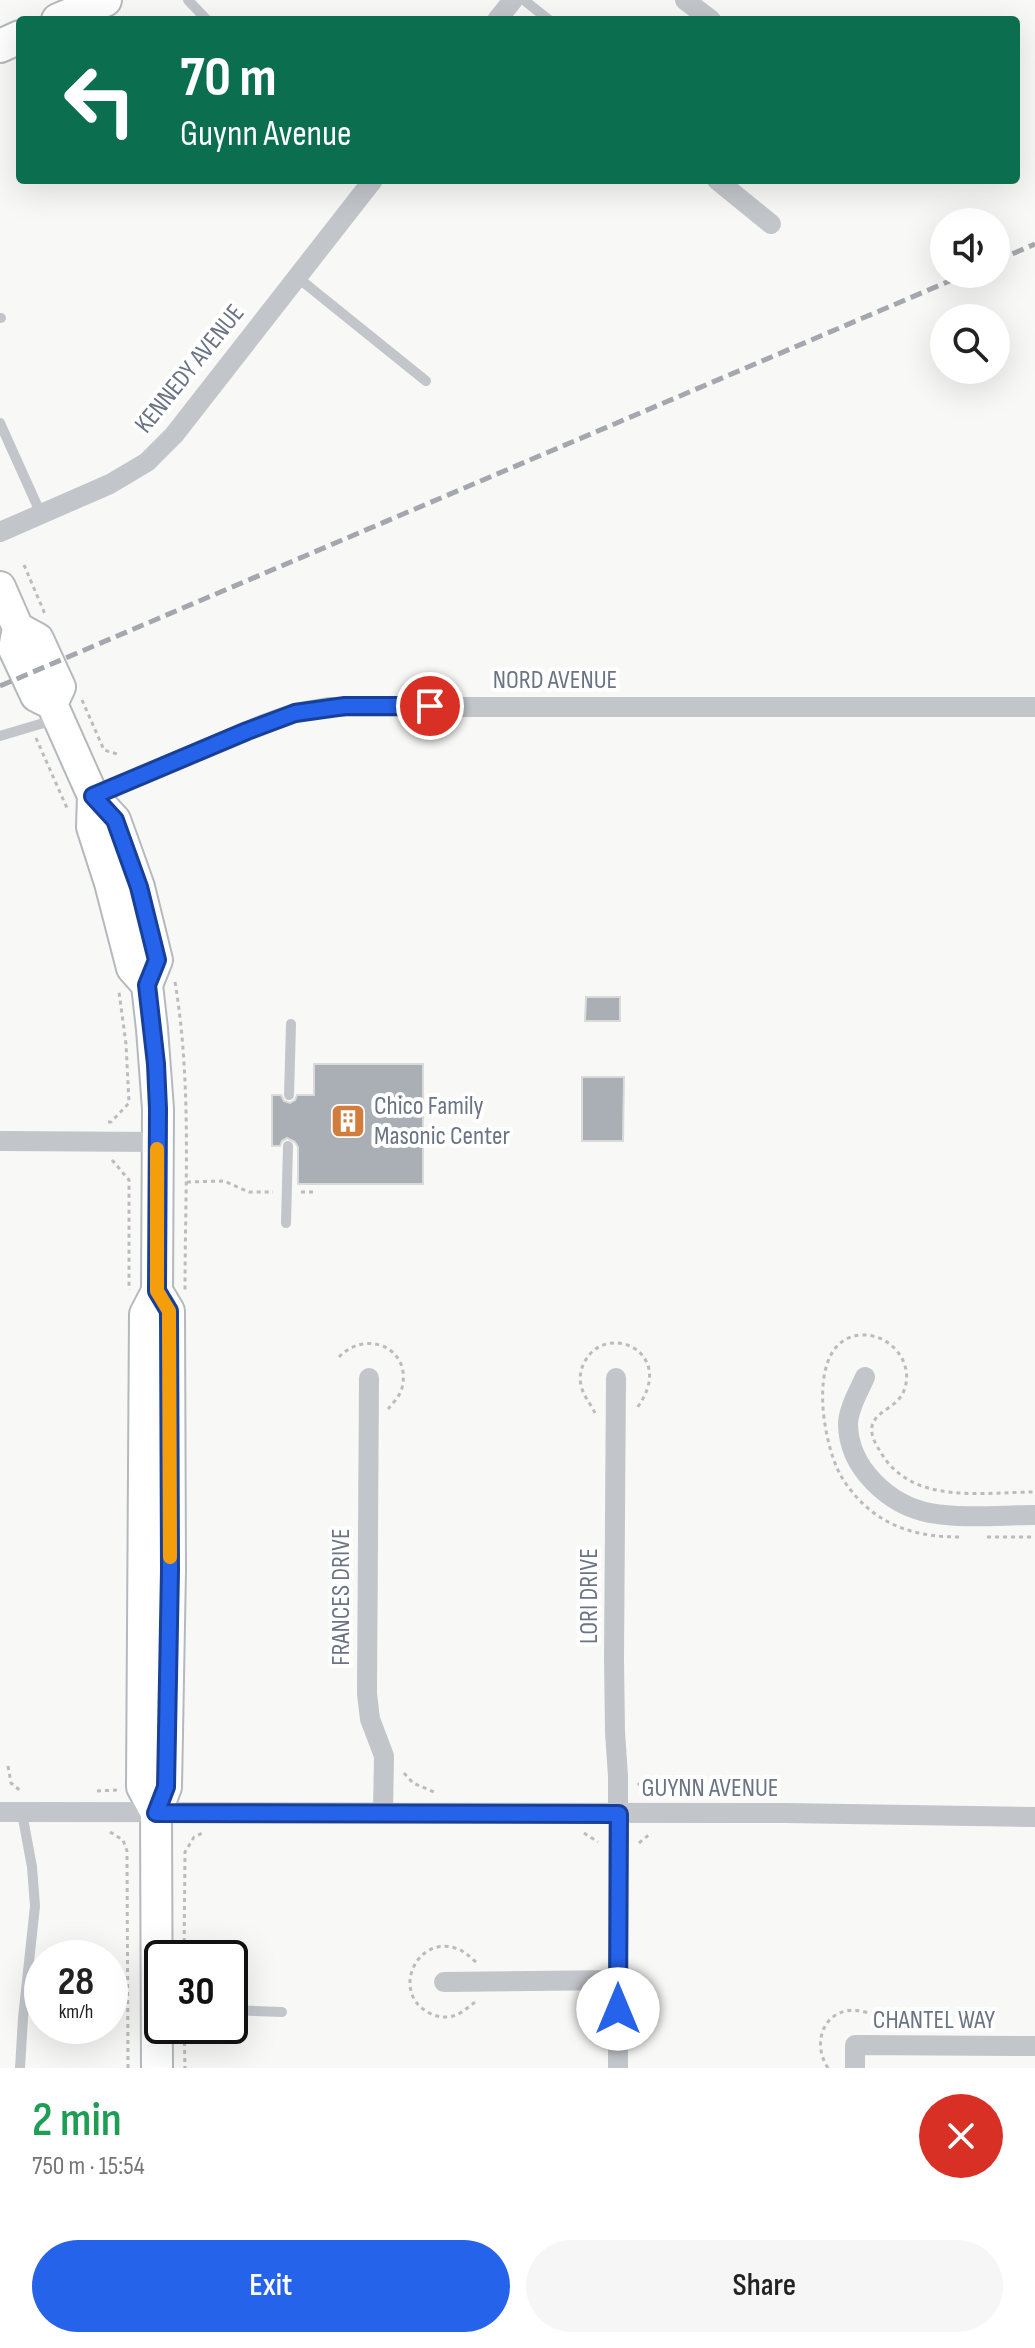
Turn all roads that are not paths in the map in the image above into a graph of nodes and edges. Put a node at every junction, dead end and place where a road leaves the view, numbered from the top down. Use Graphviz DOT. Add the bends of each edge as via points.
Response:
graph roads {
  1 [pos="105,0"];
  2 [pos="188,0"];
  3 [pos="513,0"];
  4 [pos="524,0"];
  5 [pos="685,0"];
  6 [pos="67,16"];
  7 [pos="203,16"];
  8 [pos="500,16"];
  9 [pos="544,16"];
  10 [pos="706,16"];
  11 [pos="370,184"];
  12 [pos="722,184"];
  13 [pos="771,224"];
  14 [pos="297,277"];
  15 [pos="426,381"];
  16 [pos="0,423"];
  17 [pos="41,514"];
  18 [pos="0,532"];
  19 [pos="0,587"];
  20 [pos="1035,707"];
  21 [pos="47,716"];
  22 [pos="0,736"];
  23 [pos="93,796"];
  24 [pos="291,1024"];
  25 [pos="289,1095"];
  26 [pos="0,1141"];
  27 [pos="157,1142"];
  28 [pos="288,1146"];
  29 [pos="286,1223"];
  30 [pos="865,1377"];
  31 [pos="369,1378"];
  32 [pos="616,1378"];
  33 [pos="1035,1515"];
  34 [pos="26,1803"];
  35 [pos="0,1812"];
  36 [pos="156,1813"];
  37 [pos="383,1813"];
  38 [pos="619,1814"];
  39 [pos="1035,1817"];
  40 [pos="158,1940"];
  41 [pos="618,1980"];
  42 [pos="444,1982"];
  43 [pos="248,2011"];
  44 [pos="282,2012"];
  45 [pos="158,2044"];
  46 [pos="1035,2046"];
  47 [pos="20,2068"];
  48 [pos="157,2068"];
  49 [pos="618,2068"];
  50 [pos="855,2068"];
  1 -- 6 [label="main road"];
  2 -- 7 [label="lane"];
  3 -- 8 [label="street"];
  4 -- 9 [label="lane"];
  5 -- 10 [label="street"];
  11 -- 14 [label="street, KENNEDY AVENUE"];
  12 -- 13 [label="street"];
  14 -- 15 [label="lane"];
  14 -- 17 [label="street, KENNEDY AVENUE" via="147,462"];
  16 -- 17 [label="lane"];
  17 -- 18 [label="street, KENNEDY AVENUE"];
  19 -- 21 [label="main road" via="18,628 38,639 60,687"];
  20 -- 23 [label="street, NORD AVENUE" via="328,707 264,724"];
  21 -- 22 [label="lane"];
  21 -- 23 [label="main road"];
  23 -- 27 [label="main road" via="92,827 132,968 146,979 156,1064"];
  24 -- 25 [label="lane"];
  26 -- 27 [label="street"];
  27 -- 36 [label="main road" via="157,1296 145,1314 142,1787"];
  28 -- 29 [label="lane"];
  30 -- 33 [label="street" via="850,1412 850,1438 863,1468 888,1495 931,1513"];
  31 -- 37 [label="street, FRANCES DRIVE" via="367,1707 384,1756"];
  32 -- 38 [label="street, LORI DRIVE" via="614,1672"];
  34 -- 35 [label="street, GUYNN AVENUE"];
  34 -- 36 [label="street, GUYNN AVENUE"];
  34 -- 47 [label="lane" via="35,1906"];
  36 -- 37 [label="street, GUYNN AVENUE"];
  36 -- 40 [label="main road"];
  37 -- 38 [label="street, GUYNN AVENUE"];
  38 -- 39 [label="street, GUYNN AVENUE"];
  38 -- 41 [label="street, LORI DRIVE"];
  41 -- 42 [label="street"];
  41 -- 49 [label="street, LORI DRIVE"];
  43 -- 44 [label="lane"];
  45 -- 48 [label="main road"];
  46 -- 50 [label="street, CHANTEL WAY" via="855,2045"];
}
